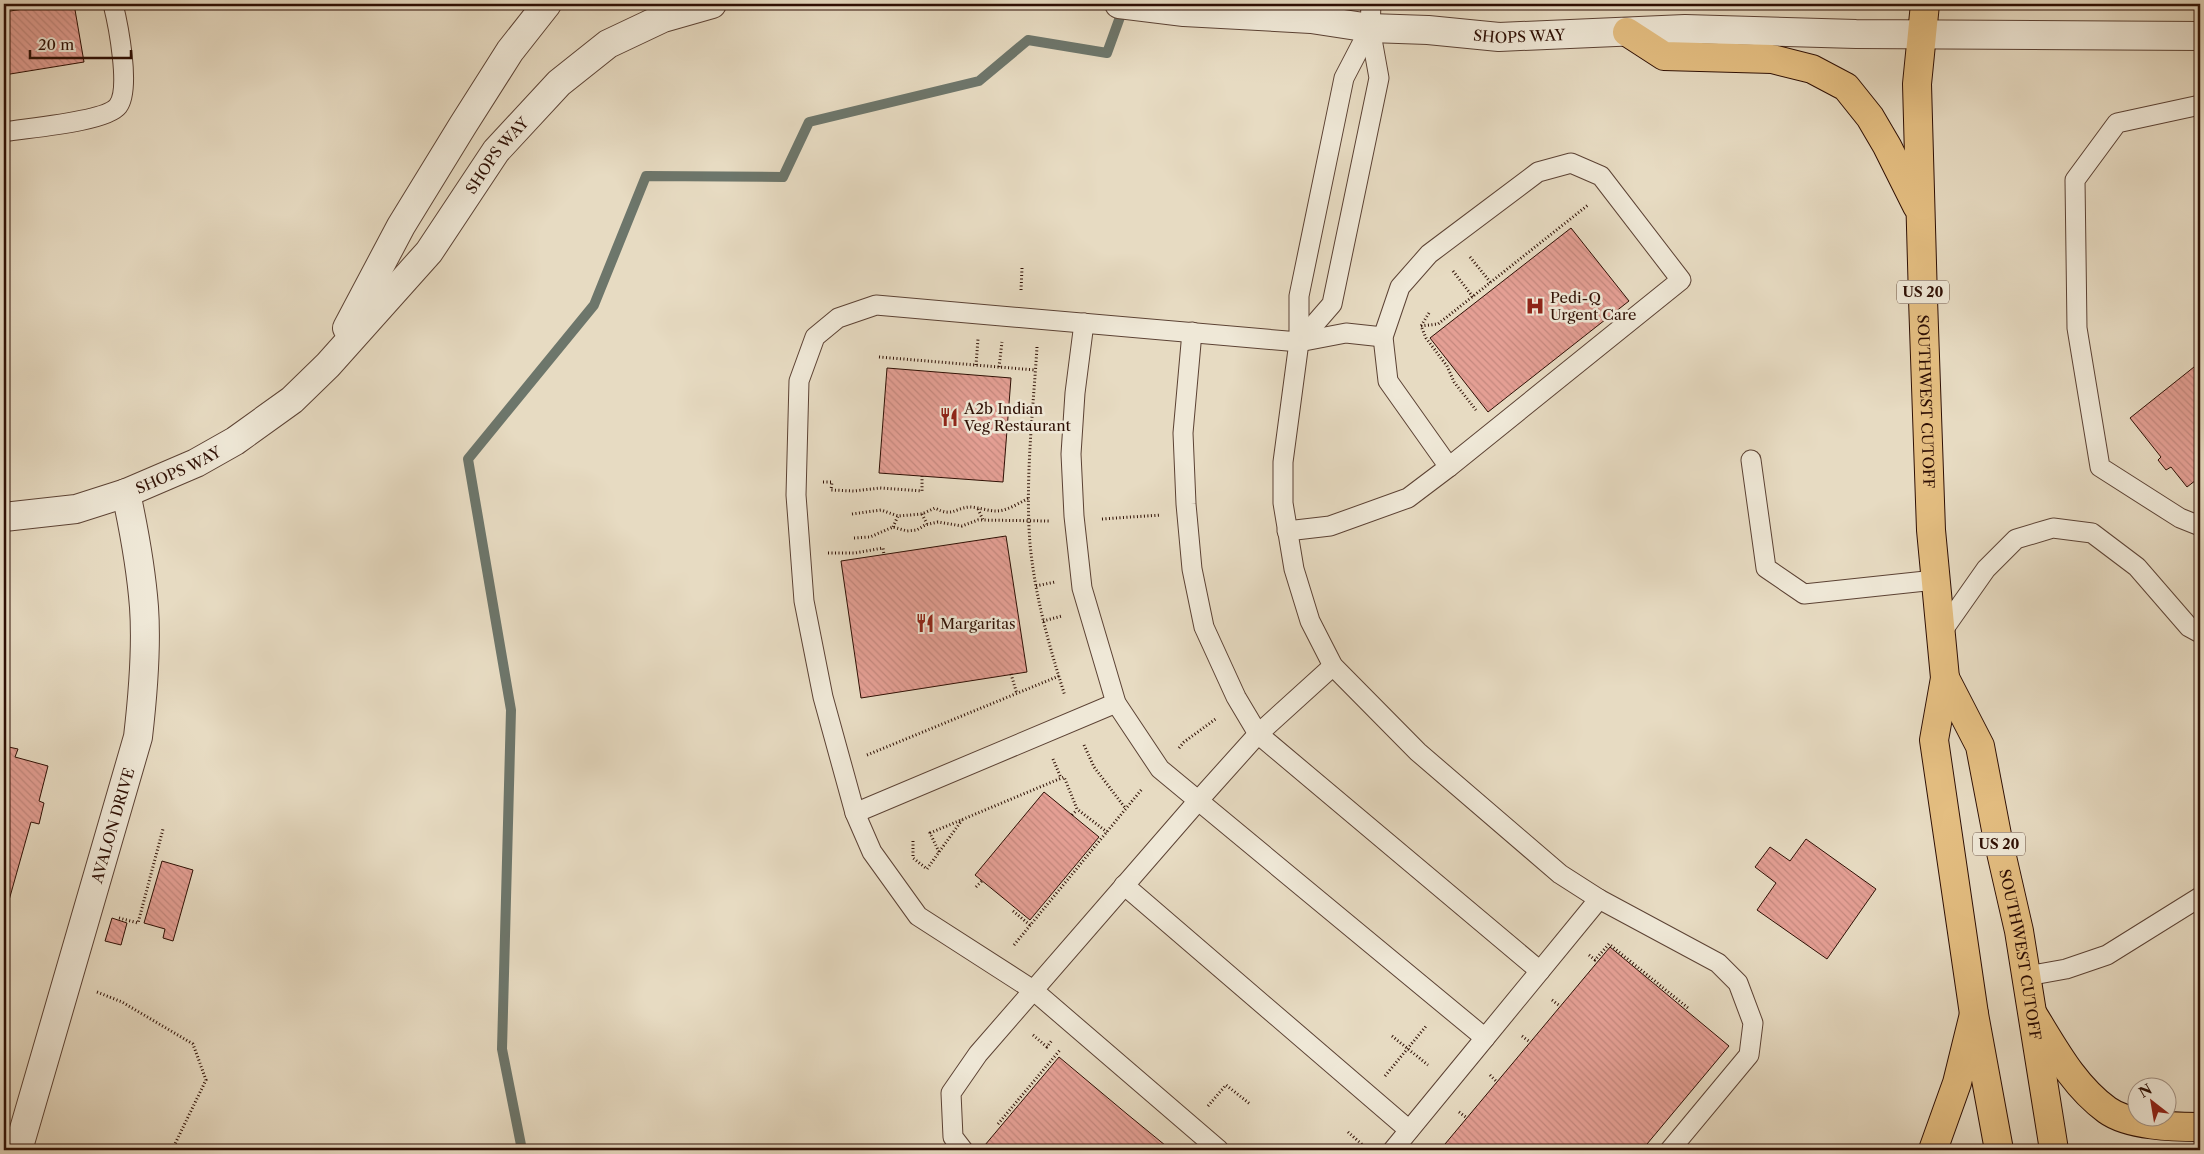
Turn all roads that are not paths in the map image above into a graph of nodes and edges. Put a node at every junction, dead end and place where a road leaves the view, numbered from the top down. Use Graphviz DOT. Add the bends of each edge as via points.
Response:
graph roads {
  1 [pos="113,4"];
  2 [pos="547,4"];
  3 [pos="712,4"];
  4 [pos="1120,4"];
  5 [pos="1925,4"];
  6 [pos="1370,16"];
  7 [pos="1627,32"];
  8 [pos="1922,33"];
  9 [pos="2200,36"];
  10 [pos="2200,105"];
  11 [pos="4,132"];
  12 [pos="1921,214"];
  13 [pos="1084,323"];
  14 [pos="1192,332"];
  15 [pos="1383,338"];
  16 [pos="1299,342"];
  17 [pos="328,365"];
  18 [pos="1751,460"];
  19 [pos="1449,467"];
  20 [pos="126,493"];
  21 [pos="4,517"];
  22 [pos="2200,526"];
  23 [pos="1287,531"];
  24 [pos="1935,580"];
  25 [pos="1941,633"];
  26 [pos="2200,634"];
  27 [pos="1333,666"];
  28 [pos="1946,678"];
  29 [pos="1116,703"];
  30 [pos="1258,734"];
  31 [pos="1196,802"];
  32 [pos="855,813"];
  33 [pos="1124,886"];
  34 [pos="2200,897"];
  35 [pos="1600,899"];
  36 [pos="1540,971"];
  37 [pos="2027,976"];
  38 [pos="1033,990"];
  39 [pos="1974,1014"];
  40 [pos="2034,1016"];
  41 [pos="1485,1038"];
  42 [pos="2200,1127"];
  43 [pos="1409,1130"];
  44 [pos="18,1150"];
  45 [pos="963,1150"];
  46 [pos="1219,1150"];
  47 [pos="1392,1150"];
  48 [pos="1670,1150"];
  49 [pos="1933,1150"];
  50 [pos="1999,1150"];
  51 [pos="2054,1150"];
  1 -- 11 [label="lane" via="125,87 119,105 97,118"];
  2 -- 17 [label="street, SHOPS WAY" via="510,51 401,226"];
  3 -- 17 [label="street, SHOPS WAY" via="663,18 608,44 559,83 496,151 429,252"];
  4 -- 6 [label="street, SHOPS WAY" via="1184,12 1311,19"];
  5 -- 8 [label="main road, SOUTHWEST CUTOFF / US 20"];
  6 -- 7 [label="street, SHOPS WAY" via="1428,30 1498,37"];
  6 -- 16 [label="lane" via="1344,78 1299,296"];
  6 -- 16 [label="lane" via="1378,78 1332,304"];
  7 -- 8 [label="street, SHOPS WAY" via="1685,29"];
  7 -- 12 [label="main road" via="1664,56 1772,59 1812,69 1846,87 1879,132"];
  8 -- 9 [label="street, SHOPS WAY"];
  8 -- 12 [label="main road, SOUTHWEST CUTOFF / US 20" via="1918,84"];
  10 -- 22 [label="lane" via="2117,123 2075,180 2077,328 2100,466 2180,518"];
  12 -- 24 [label="main road, SOUTHWEST CUTOFF / US 20"];
  13 -- 14 [label="lane"];
  13 -- 29 [label="lane" via="1070,454 1074,516 1082,588"];
  13 -- 32 [label="lane" via="876,305 838,318 815,337 799,381 796,494 804,601 823,697"];
  14 -- 16 [label="lane"];
  14 -- 30 [label="lane" via="1183,433 1192,569 1204,627 1236,697"];
  15 -- 16 [label="lane" via="1346,333"];
  15 -- 19 [label="lane" via="1388,381"];
  15 -- 19 [label="lane" via="1400,287 1429,254 1538,172 1571,163 1601,176 1681,280"];
  16 -- 23 [label="lane" via="1283,462"];
  17 -- 20 [label="street, SHOPS WAY" via="292,400 235,440 196,463"];
  18 -- 24 [label="lane" via="1766,568 1804,594"];
  19 -- 23 [label="lane" via="1408,498 1330,526"];
  20 -- 21 [label="street, SHOPS WAY" via="76,509"];
  20 -- 44 [label="street, AVALON DRIVE" via="144,607 143,694 138,737"];
  23 -- 27 [label="lane" via="1294,569 1310,621"];
  24 -- 25 [label="main road, SOUTHWEST CUTOFF / US 20"];
  25 -- 26 [label="lane" via="1986,569 2016,539 2053,528 2092,533 2137,567 2189,627"];
  25 -- 28 [label="main road, SOUTHWEST CUTOFF / US 20"];
  27 -- 30 [label="lane"];
  27 -- 35 [label="lane" via="1418,752 1560,874"];
  28 -- 37 [label="main road, SOUTHWEST CUTOFF / US 20" via="1980,746"];
  28 -- 39 [label="main road, SOUTHWEST CUTOFF / US 20" via="1934,740"];
  29 -- 31 [label="lane" via="1160,769"];
  29 -- 32 [label="lane"];
  30 -- 31 [label="lane"];
  30 -- 36 [label="lane"];
  31 -- 33 [label="lane"];
  31 -- 41 [label="lane"];
  32 -- 38 [label="lane" via="872,852 918,916"];
  33 -- 38 [label="lane"];
  33 -- 43 [label="lane"];
  34 -- 37 [label="lane" via="2108,955 2066,970"];
  35 -- 36 [label="lane"];
  35 -- 48 [label="lane" via="1718,963 1738,984 1753,1023 1749,1056"];
  36 -- 41 [label="lane"];
  37 -- 40 [label="main road, SOUTHWEST CUTOFF / US 20"];
  38 -- 45 [label="lane" via="978,1054 951,1093 953,1137"];
  38 -- 46 [label="lane"];
  39 -- 49 [label="main road" via="1957,1083"];
  39 -- 50 [label="main road, SOUTHWEST CUTOFF / US 20"];
  40 -- 42 [label="main road" via="2074,1079 2108,1111 2138,1122"];
  40 -- 51 [label="main road, SOUTHWEST CUTOFF / US 20"];
  41 -- 43 [label="lane"];
  43 -- 47 [label="lane"];
}
